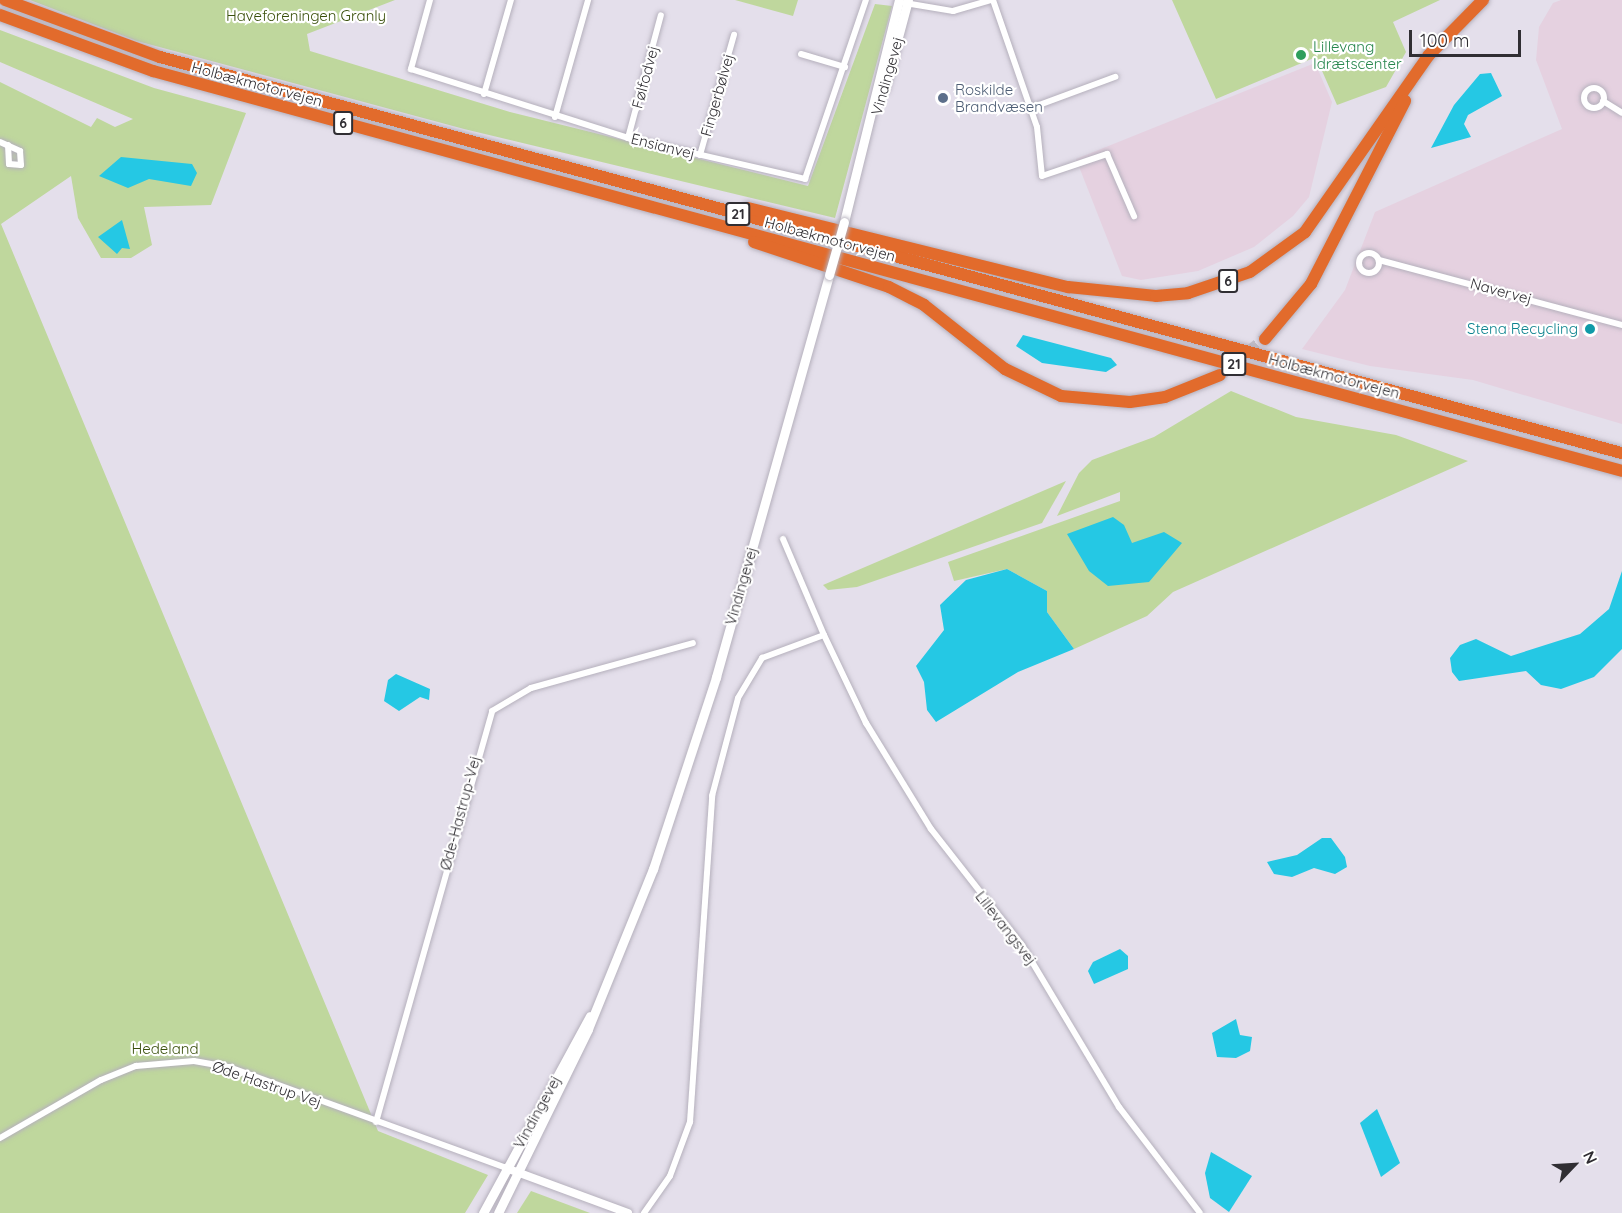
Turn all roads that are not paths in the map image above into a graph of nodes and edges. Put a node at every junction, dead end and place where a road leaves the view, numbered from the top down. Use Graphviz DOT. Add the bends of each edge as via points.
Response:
graph roads {
  1 [pos="5,0"];
  2 [pos="430,0"];
  3 [pos="511,0"];
  4 [pos="588,0"];
  5 [pos="867,0"];
  6 [pos="992,0"];
  7 [pos="1483,0"];
  8 [pos="1495,0"];
  9 [pos="902,1"];
  10 [pos="0,15"];
  11 [pos="661,15"];
  12 [pos="734,35"];
  13 [pos="801,54"];
  14 [pos="846,67"];
  15 [pos="1115,77"];
  16 [pos="484,94"];
  17 [pos="1603,101"];
  18 [pos="1031,108"];
  19 [pos="1622,113"];
  20 [pos="555,117"];
  21 [pos="628,138"];
  22 [pos="0,142"];
  23 [pos="8,145"];
  24 [pos="700,155"];
  25 [pos="648,189"];
  26 [pos="1134,216"];
  27 [pos="691,217"];
  28 [pos="1379,260"];
  29 [pos="1622,325"];
  30 [pos="1265,339"];
  31 [pos="1220,375"];
  32 [pos="1622,453"];
  33 [pos="1622,471"];
  34 [pos="783,539"];
  35 [pos="824,634"];
  36 [pos="693,643"];
  37 [pos="593,1011"];
  38 [pos="376,1122"];
  39 [pos="0,1138"];
  40 [pos="506,1168"];
  41 [pos="520,1173"];
  42 [pos="483,1213"];
  43 [pos="498,1213"];
  44 [pos="628,1213"];
  45 [pos="644,1213"];
  46 [pos="1200,1213"];
  1 -- 25 [label="highway, Holbækmotorvejen / 6" via="160,57"];
  2 -- 16 [label="street, Ensianvej" via="411,69"];
  3 -- 16 [label="street"];
  4 -- 20 [label="street"];
  5 -- 14 [label="street, Ensianvej"];
  6 -- 9 [label="street" via="953,11"];
  6 -- 18 [label="street"];
  7 -- 25 [label="highway, 6" via="1429,56 1305,232 1250,272 1188,293 1156,296 1068,287 716,201"];
  8 -- 30 [label="highway" via="1432,63 1406,99 1322,265"];
  9 -- 37 [label="main road, Vindingevej, bridge" via="844,222 685,777"];
  10 -- 27 [label="highway, Holbækmotorvejen / 6" via="153,71"];
  11 -- 21 [label="street, Følfodvej"];
  12 -- 24 [label="street, Fingerbølvej"];
  13 -- 14 [label="street"];
  14 -- 24 [label="street, Ensianvej" via="806,180"];
  15 -- 18 [label="street"];
  16 -- 20 [label="street, Ensianvej"];
  17 -- 19 [label="street"];
  18 -- 26 [label="street" via="1043,178 1107,154"];
  20 -- 21 [label="street, Ensianvej"];
  21 -- 24 [label="street, Ensianvej"];
  22 -- 23 [label="street"];
  25 -- 32 [label="highway, Holbækmotorvejen / 21"];
  27 -- 31 [label="highway, 6" via="889,287 924,305 1005,369 1061,396 1130,402 1165,397"];
  27 -- 33 [label="highway, Holbækmotorvejen / 21"];
  28 -- 29 [label="street, Navervej"];
  34 -- 35 [label="street, Lillevangsvej"];
  35 -- 45 [label="street" via="762,658 738,699 712,796 690,1122 670,1176"];
  35 -- 46 [label="street, Lillevangsvej" via="866,723 931,830 1022,945 1119,1107"];
  36 -- 38 [label="street, Øde-Hastrup-Vej" via="531,688 492,711"];
  37 -- 40 [label="main road, Vindingevej"];
  37 -- 41 [label="main road, Vindingevej"];
  38 -- 39 [label="street, Øde Hastrup Vej" via="229,1067 165,1061 101,1080"];
  38 -- 40 [label="street, Øde Hastrup Vej"];
  40 -- 41 [label="street"];
  40 -- 42 [label="main road, Vindingevej"];
  41 -- 43 [label="main road, Vindingevej"];
  41 -- 44 [label="street"];
}
